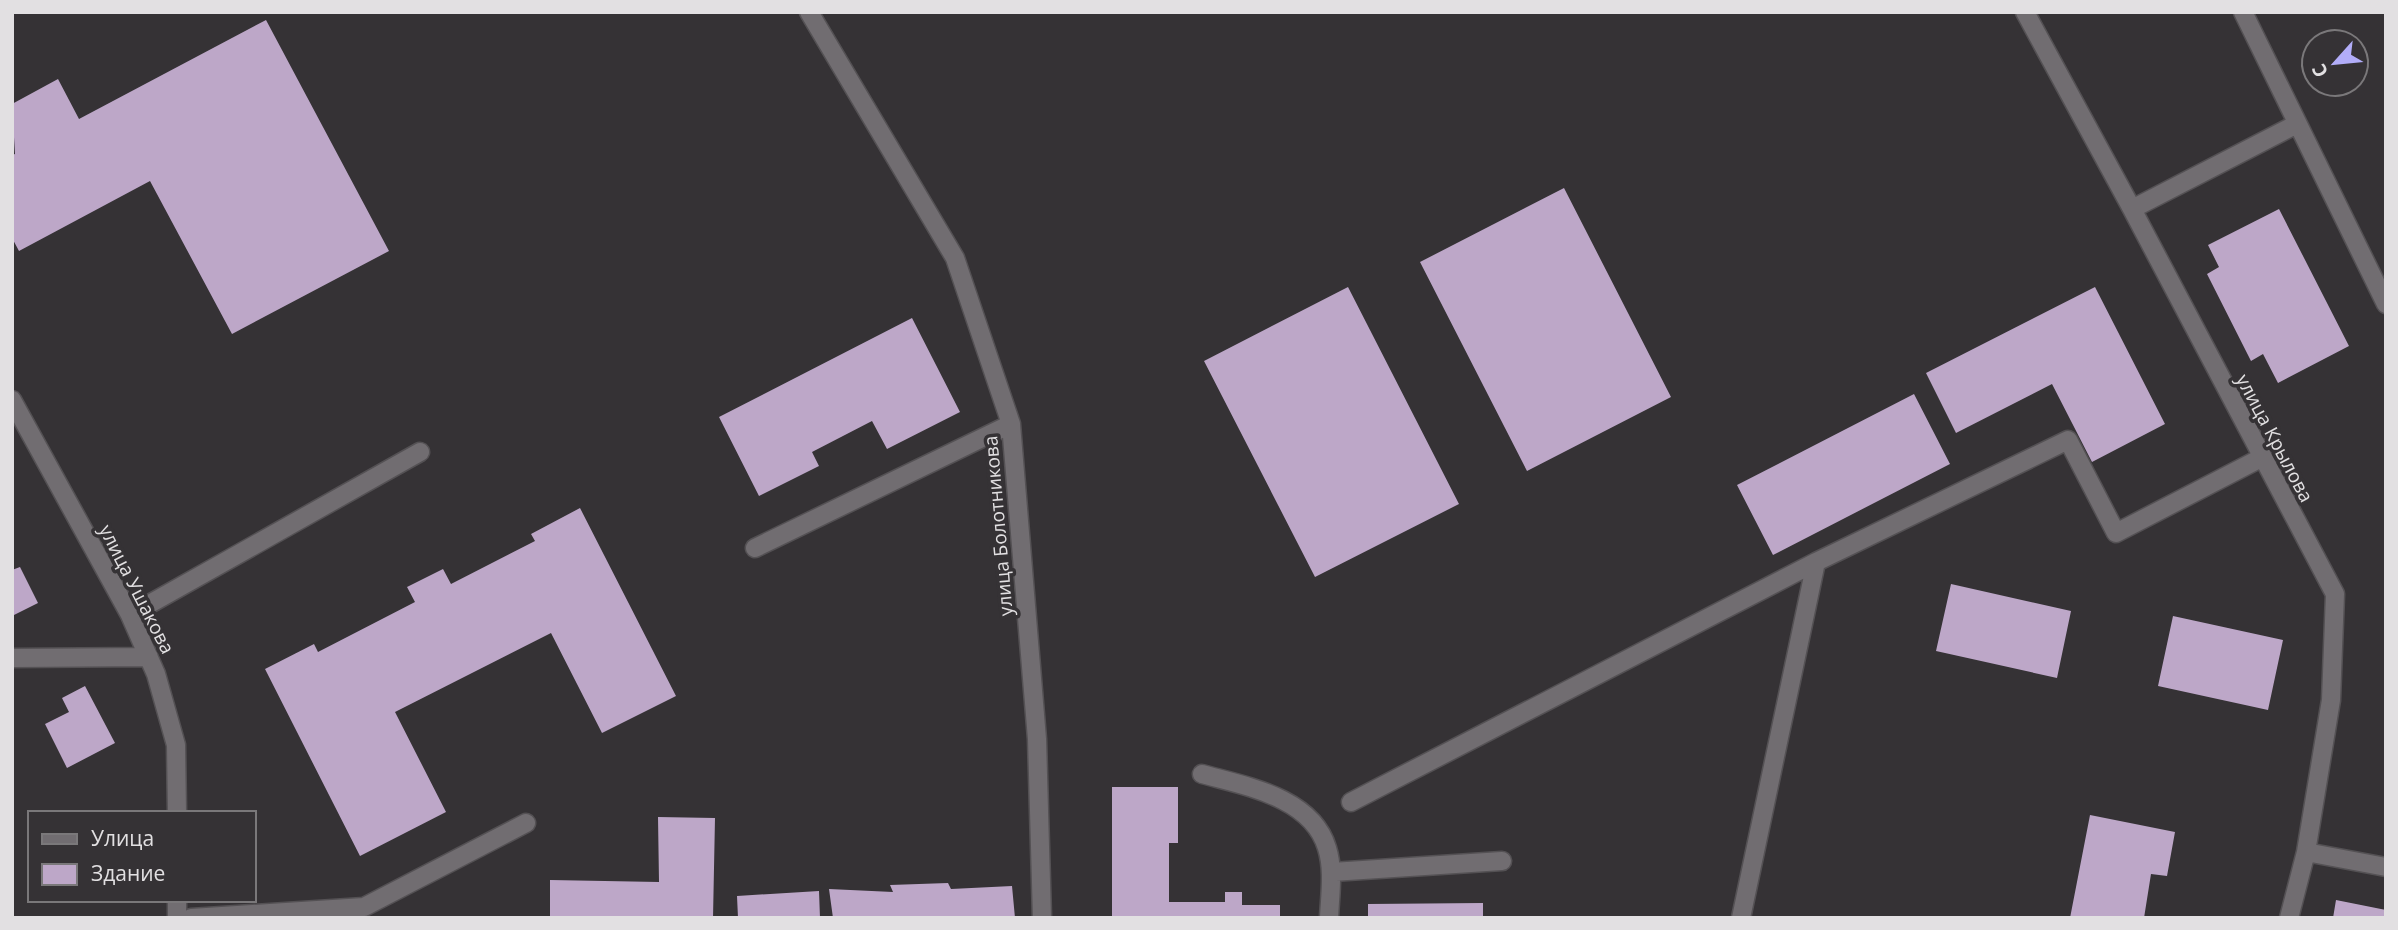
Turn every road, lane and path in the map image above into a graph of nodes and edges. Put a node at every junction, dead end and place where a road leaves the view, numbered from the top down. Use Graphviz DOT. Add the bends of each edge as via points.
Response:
graph roads {
  1 [pos="809,12"];
  2 [pos="2025,12"];
  3 [pos="2243,12"];
  4 [pos="2295,125"];
  5 [pos="2132,209"];
  6 [pos="2386,304"];
  7 [pos="12,400"];
  8 [pos="1011,424"];
  9 [pos="420,452"];
  10 [pos="2261,458"];
  11 [pos="755,548"];
  12 [pos="1815,562"];
  13 [pos="130,615"];
  14 [pos="149,657"];
  15 [pos="12,658"];
  16 [pos="1202,774"];
  17 [pos="1351,802"];
  18 [pos="177,811"];
  19 [pos="526,823"];
  20 [pos="2305,852"];
  21 [pos="1502,861"];
  22 [pos="2386,867"];
  23 [pos="1332,872"];
  24 [pos="191,918"];
  25 [pos="1042,918"];
  26 [pos="1329,918"];
  27 [pos="1741,918"];
  28 [pos="2289,918"];
  1 -- 8 [label="street, улица Болотникова" via="955,258"];
  2 -- 5 [label="street, улица Крылова"];
  3 -- 4 [label="street"];
  4 -- 5 [label="street"];
  4 -- 6 [label="street"];
  5 -- 10 [label="street, улица Крылова"];
  7 -- 13 [label="street, улица Ушакова"];
  8 -- 11 [label="street"];
  8 -- 25 [label="street, улица Болотникова" via="1037,739"];
  9 -- 13 [label="street"];
  10 -- 12 [label="street" via="2116,533 2068,440"];
  10 -- 20 [label="street, улица Крылова" via="2334,594 2331,700"];
  12 -- 17 [label="street"];
  12 -- 27 [label="street"];
  13 -- 14 [label="street, улица Ушакова"];
  14 -- 15 [label="street"];
  14 -- 18 [label="street, улица Ушакова" via="176,745"];
  16 -- 23 [label="street" via="1274,795 1311,821 1327,845"];
  19 -- 24 [label="street" via="364,907"];
  20 -- 22 [label="street"];
  20 -- 28 [label="street, улица Крылова"];
  21 -- 23 [label="street"];
  23 -- 26 [label="street"];
}
